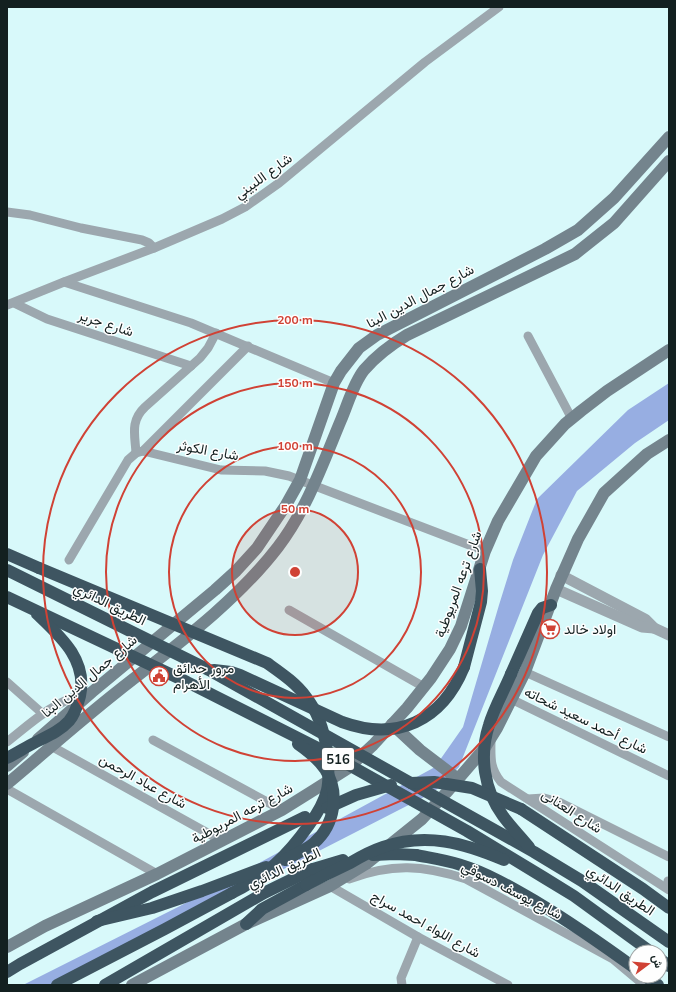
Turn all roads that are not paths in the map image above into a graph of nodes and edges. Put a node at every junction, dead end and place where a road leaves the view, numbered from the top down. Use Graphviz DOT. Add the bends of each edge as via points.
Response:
graph roads {
  1 [pos="499,7"];
  2 [pos="669,137"];
  3 [pos="669,162"];
  4 [pos="7,212"];
  5 [pos="154,248"];
  6 [pos="64,282"];
  7 [pos="10,304"];
  8 [pos="216,333"];
  9 [pos="528,336"];
  10 [pos="248,346"];
  11 [pos="669,350"];
  12 [pos="192,366"];
  13 [pos="334,383"];
  14 [pos="572,419"];
  15 [pos="669,440"];
  16 [pos="140,452"];
  17 [pos="300,480"];
  18 [pos="313,486"];
  19 [pos="286,505"];
  20 [pos="300,513"];
  21 [pos="485,551"];
  22 [pos="7,554"];
  23 [pos="69,560"];
  24 [pos="480,569"];
  25 [pos="7,570"];
  26 [pos="561,575"];
  27 [pos="556,589"];
  28 [pos="7,596"];
  29 [pos="551,604"];
  30 [pos="31,608"];
  31 [pos="289,610"];
  32 [pos="654,628"];
  33 [pos="669,635"];
  34 [pos="209,670"];
  35 [pos="526,672"];
  36 [pos="7,682"];
  37 [pos="424,687"];
  38 [pos="92,692"];
  39 [pos="511,699"];
  40 [pos="43,714"];
  41 [pos="392,724"];
  42 [pos="280,729"];
  43 [pos="491,737"];
  44 [pos="669,737"];
  45 [pos="153,740"];
  46 [pos="7,742"];
  47 [pos="52,746"];
  48 [pos="7,758"];
  49 [pos="7,766"];
  50 [pos="669,776"];
  51 [pos="455,777"];
  52 [pos="7,784"];
  53 [pos="7,789"];
  54 [pos="528,799"];
  55 [pos="282,810"];
  56 [pos="222,841"];
  57 [pos="534,852"];
  58 [pos="669,857"];
  59 [pos="157,874"];
  60 [pos="544,877"];
  61 [pos="668,884"];
  62 [pos="330,886"];
  63 [pos="669,908"];
  64 [pos="97,921"];
  65 [pos="246,924"];
  66 [pos="418,937"];
  67 [pos="669,942"];
  68 [pos="640,944"];
  69 [pos="7,947"];
  70 [pos="628,963"];
  71 [pos="7,972"];
  72 [pos="56,985"];
  73 [pos="105,985"];
  74 [pos="132,985"];
  75 [pos="402,985"];
  76 [pos="508,985"];
  77 [pos="644,985"];
  1 -- 5 [label="street, شارع اللبيني" via="425,62 266,193 228,216"];
  2 -- 13 [label="main road, شارع جمال الدين البنا" via="614,198 578,230 377,335 359,348"];
  3 -- 18 [label="main road, شارع جمال الدين البنا" via="614,223 575,254 407,334 390,346 364,370"];
  4 -- 5 [label="street" via="37,216 142,240"];
  5 -- 6 [label="street, شارع اللبيني"];
  6 -- 7 [label="street, شارع اللبيني"];
  6 -- 8 [label="street"];
  7 -- 12 [label="street, شارع جرير" via="47,319"];
  8 -- 10 [label="street"];
  8 -- 12 [label="street" via="208,348"];
  9 -- 14 [label="street"];
  10 -- 13 [label="street"];
  10 -- 16 [label="street"];
  11 -- 14 [label="main road, شارع ترعه المريوطية" via="607,391"];
  12 -- 16 [label="street" via="137,416 134,428"];
  13 -- 17 [label="main road, شارع جمال الدين البنا"];
  14 -- 21 [label="main road, شارع ترعه المريوطية" via="536,456 498,521"];
  15 -- 26 [label="main road" via="647,454 604,492"];
  16 -- 17 [label="street, شارع الكوثر" via="221,470 265,471"];
  16 -- 23 [label="street" via="128,460"];
  17 -- 18 [label="street, شارع الكوثر"];
  17 -- 19 [label="main road, شارع جمال الدين البنا"];
  18 -- 20 [label="main road, شارع جمال الدين البنا"];
  18 -- 21 [label="street, شارع الكوثر"];
  19 -- 20 [label="main road"];
  19 -- 38 [label="main road, شارع جمال الدين البنا" via="257,548 236,571"];
  20 -- 47 [label="main road, شارع جمال الدين البنا" via="279,546 239,591"];
  21 -- 24 [label="main road, شارع ترعه المريوطية"];
  22 -- 72 [label="highway, bridge" via="267,663 288,678 306,696 318,716 325,738 328,762 327,789 317,814 294,845 267,872 172,926"];
  24 -- 34 [label="highway, bridge" via="481,602 459,681 451,694 435,710 416,722 386,730 356,727 240,675"];
  24 -- 37 [label="main road, شارع ترعه المريوطية" via="461,626 450,649"];
  25 -- 34 [label="highway, الطريق الدائري / 516, bridge"];
  26 -- 27 [label="main road"];
  26 -- 32 [label="street" via="645,619"];
  27 -- 29 [label="main road"];
  27 -- 32 [label="street" via="642,627"];
  28 -- 30 [label="highway, 516, bridge"];
  29 -- 35 [label="main road"];
  29 -- 57 [label="highway, bridge" via="538,613 489,724 484,743 487,781 493,799 503,816"];
  30 -- 42 [label="highway, 516, bridge"];
  30 -- 48 [label="highway, bridge" via="68,645 81,672 82,688 79,703 70,720 49,736"];
  31 -- 37 [label="street"];
  32 -- 33 [label="street"];
  34 -- 57 [label="highway, الطريق الدائري / 516, bridge"];
  35 -- 39 [label="main road"];
  35 -- 44 [label="street"];
  36 -- 40 [label="street"];
  37 -- 41 [label="main road, شارع ترعه المريوطية"];
  38 -- 40 [label="street" via="60,702"];
  38 -- 49 [label="main road, شارع جمال الدين البنا"];
  39 -- 43 [label="main road"];
  39 -- 50 [label="street, شارع أحمد سعيد شحاته"];
  40 -- 46 [label="street"];
  41 -- 51 [label="main road"];
  41 -- 55 [label="main road, شارع ترعه المريوطية" via="347,769"];
  42 -- 60 [label="highway, 516, bridge" via="467,831"];
  42 -- 64 [label="highway, bridge" via="316,758 331,782 334,794 330,821 315,842 285,860 202,891 152,908"];
  43 -- 51 [label="main road" via="484,749"];
  43 -- 54 [label="street, شارع العنانى" via="491,762 494,773 501,782"];
  45 -- 55 [label="street"];
  47 -- 52 [label="main road, شارع جمال الدين البنا"];
  47 -- 56 [label="street, شارع عباد الرحمن"];
  51 -- 62 [label="main road" via="422,819 366,864"];
  53 -- 59 [label="street"];
  54 -- 58 [label="street" via="544,798 559,802"];
  54 -- 61 [label="street, شارع العنانى"];
  55 -- 56 [label="main road, شارع ترعه المريوطية"];
  56 -- 59 [label="main road, شارع ترعه المريوطية"];
  57 -- 67 [label="highway, الطريق الدائري / 516, bridge" via="582,881"];
  59 -- 69 [label="main road, شارع ترعه المريوطية" via="45,926"];
  60 -- 65 [label="highway, bridge" via="449,841 404,841 382,847 306,885 262,909"];
  60 -- 68 [label="highway, 516, bridge"];
  62 -- 65 [label="main road"];
  62 -- 66 [label="street, شارع اللواء احمد سراج"];
  62 -- 77 [label="street, شارع يوسف دسوقي" via="389,868 415,867 441,871 466,879 607,955"];
  63 -- 64 [label="highway, الطريق الدائري, bridge" via="521,809 472,788 434,782 398,783 356,795 305,817"];
  64 -- 71 [label="highway, الطريق الدائري"];
  65 -- 74 [label="main road"];
  66 -- 75 [label="street" via="401,978"];
  66 -- 76 [label="street, شارع اللواء احمد سراج"];
  70 -- 73 [label="highway, الطريق الدائري, bridge" via="549,910 462,865 416,855 373,854 313,869 264,893"];
}
